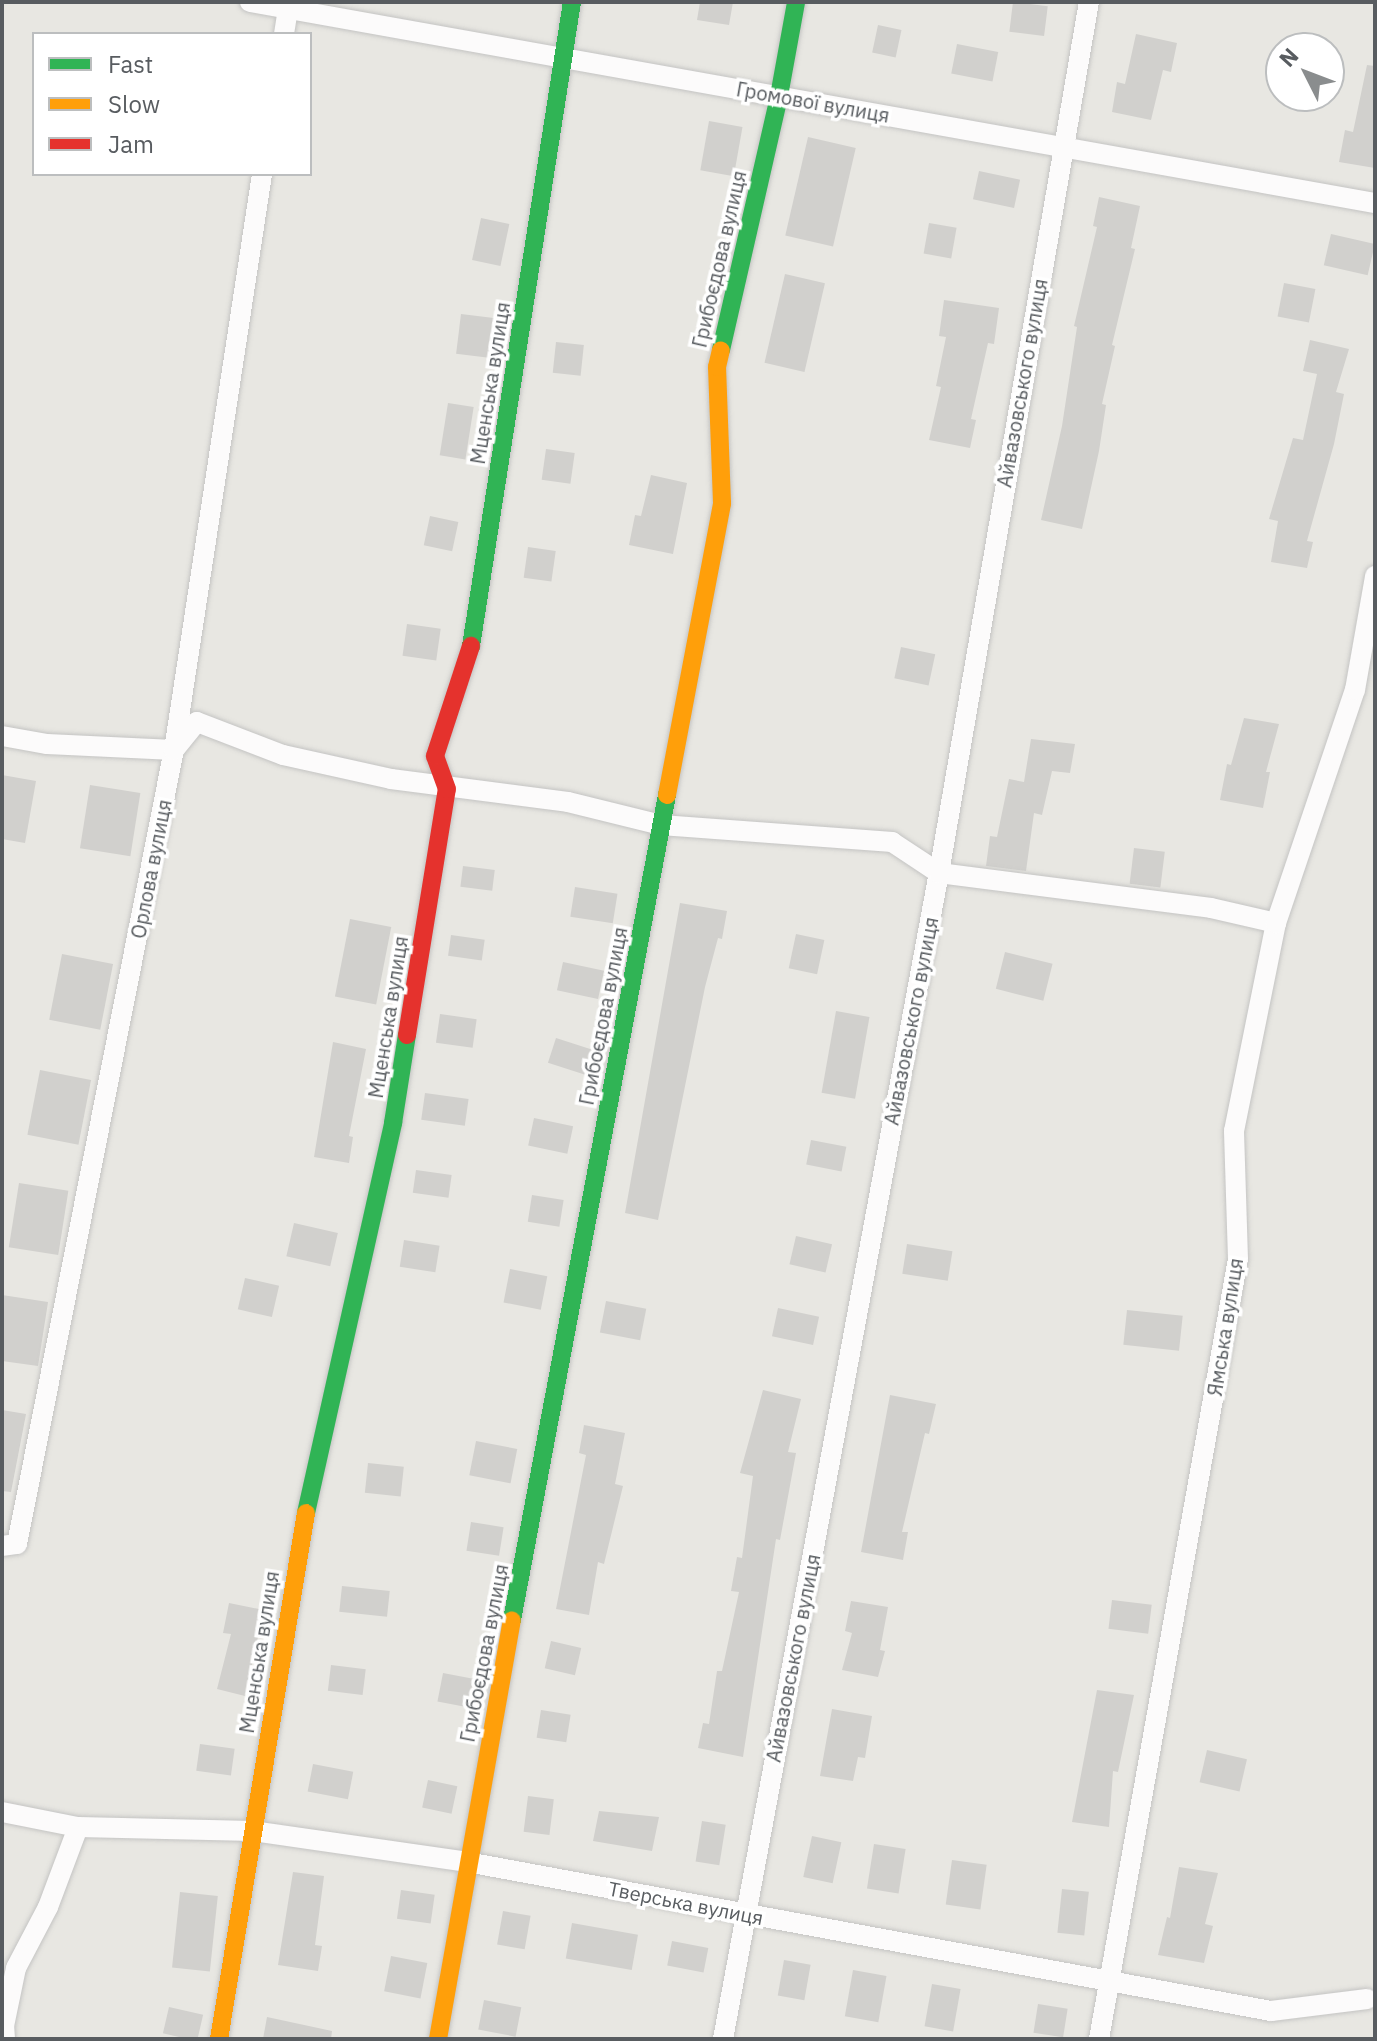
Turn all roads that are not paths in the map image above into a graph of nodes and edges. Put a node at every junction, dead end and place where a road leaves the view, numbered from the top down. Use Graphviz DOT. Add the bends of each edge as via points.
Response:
graph roads {
  1 [pos="250,2"];
  2 [pos="572,2"];
  3 [pos="796,2"];
  4 [pos="1089,2"];
  5 [pos="288,5"];
  6 [pos="284,32"];
  7 [pos="561,58"];
  8 [pos="779,96"];
  9 [pos="1062,147"];
  10 [pos="262,176"];
  11 [pos="1375,203"];
  12 [pos="1375,576"];
  13 [pos="2,736"];
  14 [pos="174,750"];
  15 [pos="447,789"];
  16 [pos="661,825"];
  17 [pos="939,873"];
  18 [pos="1276,923"];
  19 [pos="2,1546"];
  20 [pos="2,1812"];
  21 [pos="78,1827"];
  22 [pos="253,1831"];
  23 [pos="467,1862"];
  24 [pos="745,1914"];
  25 [pos="1109,1982"];
  26 [pos="1367,1999"];
  27 [pos="5,2039"];
  28 [pos="219,2039"];
  29 [pos="438,2039"];
  30 [pos="723,2039"];
  31 [pos="1099,2039"];
  1 -- 5 [label="street, Громової вулиця"];
  2 -- 7 [label="street, Мценська вулиця"];
  3 -- 8 [label="street, Грибоєдова вулиця"];
  4 -- 9 [label="street, Айвазовського вулиця"];
  5 -- 6 [label="street"];
  5 -- 7 [label="street, Громової вулиця"];
  7 -- 8 [label="street, Громової вулиця"];
  7 -- 15 [label="street, Мценська вулиця" via="474,637 435,756"];
  8 -- 9 [label="street, Громової вулиця"];
  8 -- 16 [label="street, Грибоєдова вулиця" via="717,367 722,503"];
  9 -- 11 [label="street, Громової вулиця"];
  9 -- 17 [label="street, Айвазовського вулиця"];
  10 -- 14 [label="street, Орлова вулиця"];
  12 -- 18 [label="street, Ямська вулиця" via="1355,690"];
  13 -- 14 [label="street" via="47,744"];
  14 -- 15 [label="street" via="197,722 283,755"];
  14 -- 19 [label="street, Орлова вулиця" via="17,1544"];
  15 -- 16 [label="street" via="568,802"];
  15 -- 22 [label="street, Мценська вулиця" via="393,1123 297,1551"];
  16 -- 17 [label="street" via="892,842"];
  16 -- 23 [label="street, Грибоєдова вулиця"];
  17 -- 18 [label="street" via="1211,908"];
  17 -- 24 [label="street, Айвазовського вулиця"];
  18 -- 25 [label="street, Ямська вулиця" via="1234,1131 1238,1259"];
  20 -- 21 [label="street, Тверська вулиця"];
  21 -- 22 [label="street, Тверська вулиця"];
  21 -- 27 [label="street" via="48,1907 16,1968"];
  22 -- 23 [label="street, Тверська вулиця"];
  22 -- 28 [label="street, Мценська вулиця"];
  23 -- 24 [label="street, Тверська вулиця"];
  23 -- 29 [label="street, Грибоєдова вулиця"];
  24 -- 25 [label="street, Тверська вулиця"];
  24 -- 30 [label="street, Айвазовського вулиця"];
  25 -- 26 [label="street, Тверська вулиця" via="1271,2011"];
  25 -- 31 [label="street, Ямська вулиця"];
}
